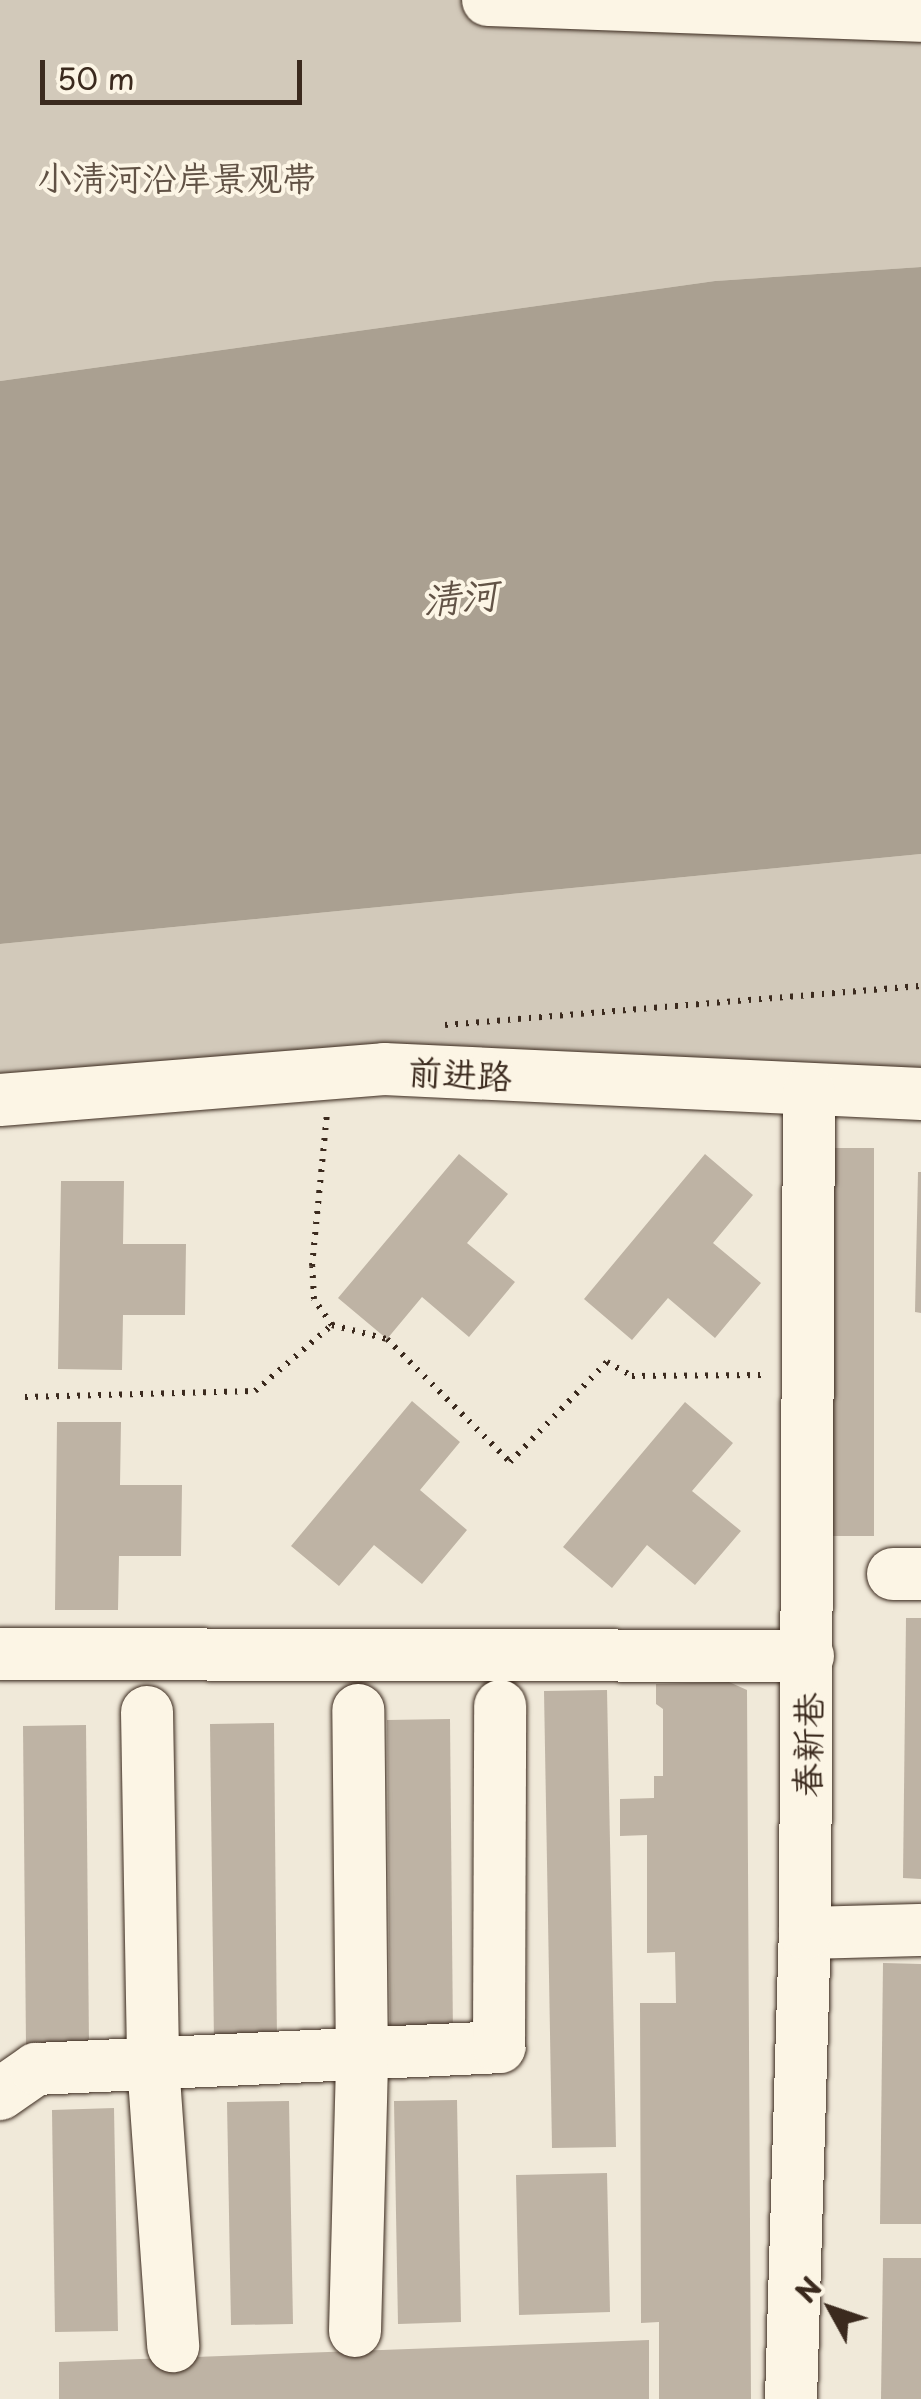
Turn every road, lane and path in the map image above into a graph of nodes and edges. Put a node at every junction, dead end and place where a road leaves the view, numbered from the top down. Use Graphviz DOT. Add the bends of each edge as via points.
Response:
graph roads {
  1 [pos="488,0"];
  2 [pos="921,16"];
  3 [pos="331,1074"];
  4 [pos="809,1092"];
  5 [pos="921,1094"];
  6 [pos="0,1100"];
  7 [pos="332,1324"];
  8 [pos="808,1375"];
  9 [pos="25,1397"];
  10 [pos="0,1654"];
  11 [pos="808,1656"];
  12 [pos="500,1706"];
  13 [pos="358,1710"];
  14 [pos="147,1712"];
  15 [pos="921,1930"];
  16 [pos="805,1934"];
  17 [pos="360,2054"];
  18 [pos="153,2064"];
  19 [pos="0,2094"];
  20 [pos="356,2331"];
  21 [pos="173,2346"];
  22 [pos="791,2399"];
  1 -- 2 [label="street"];
  3 -- 4 [label="street, 前进路" via="384,1069"];
  3 -- 6 [label="street, 前进路"];
  3 -- 7 [label="path" via="312,1266 314,1299"];
  4 -- 5 [label="street, 前进路"];
  4 -- 8 [label="street, 春新巷"];
  7 -- 8 [label="path" via="387,1339 510,1462 607,1362 632,1376"];
  7 -- 9 [label="path" via="255,1391"];
  8 -- 11 [label="street, 春新巷"];
  10 -- 11 [label="street"];
  11 -- 16 [label="street, 春新巷"];
  12 -- 17 [label="street" via="500,2047"];
  13 -- 17 [label="street"];
  14 -- 18 [label="street"];
  15 -- 16 [label="street"];
  16 -- 22 [label="street, 春新巷"];
  17 -- 18 [label="street"];
  17 -- 20 [label="street"];
  18 -- 19 [label="street" via="36,2069"];
  18 -- 21 [label="street"];
}
